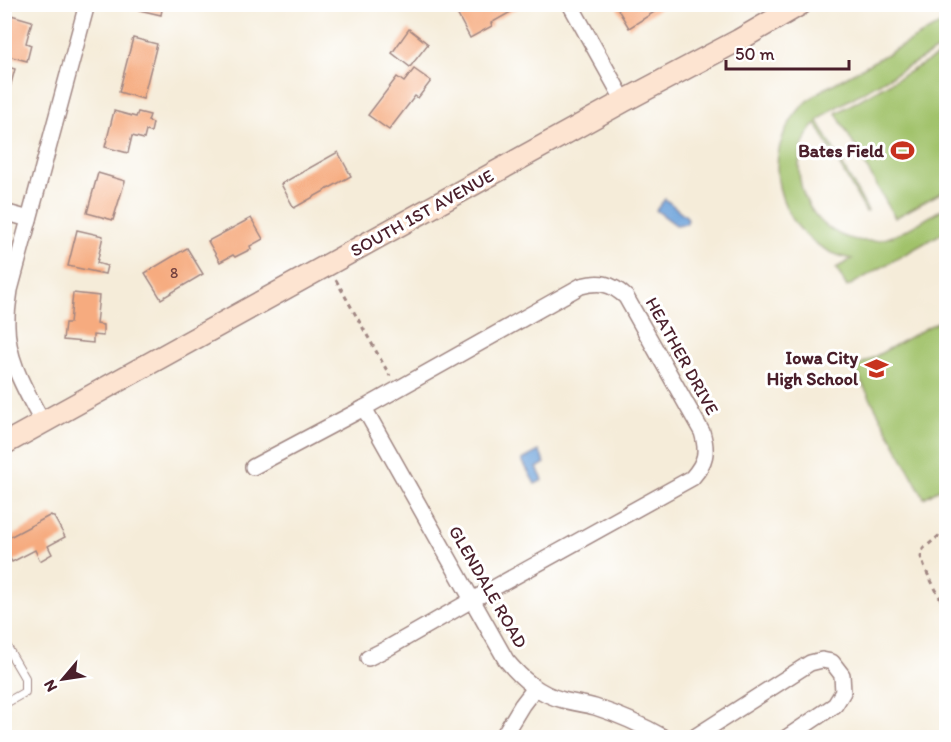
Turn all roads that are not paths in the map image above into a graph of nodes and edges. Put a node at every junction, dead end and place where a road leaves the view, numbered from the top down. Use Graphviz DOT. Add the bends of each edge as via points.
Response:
graph roads {
  1 [pos="87,4"];
  2 [pos="570,4"];
  3 [pos="801,4"];
  4 [pos="624,101"];
  5 [pos="4,212"];
  6 [pos="29,219"];
  7 [pos="364,408"];
  8 [pos="44,423"];
  9 [pos="4,444"];
  10 [pos="253,467"];
  11 [pos="472,600"];
  12 [pos="4,642"];
  13 [pos="368,658"];
  14 [pos="536,688"];
  15 [pos="4,704"];
  16 [pos="502,738"];
  17 [pos="665,738"];
  18 [pos="693,738"];
  19 [pos="786,738"];
  1 -- 6 [label="street"];
  2 -- 4 [label="street"];
  3 -- 4 [label="main road, SOUTH 1ST AVENUE"];
  4 -- 8 [label="main road, SOUTH 1ST AVENUE"];
  5 -- 6 [label="street"];
  6 -- 8 [label="street" via="10,290 8,342 20,379"];
  7 -- 10 [label="street, HEATHER DRIVE"];
  7 -- 11 [label="street, GLENDALE ROAD"];
  7 -- 11 [label="street, HEATHER DRIVE" via="581,286 594,283 608,284 626,297 702,432 704,458 692,478"];
  8 -- 9 [label="main road, SOUTH 1ST AVENUE"];
  11 -- 13 [label="street, HEATHER DRIVE"];
  11 -- 14 [label="street, GLENDALE ROAD" via="506,660"];
  12 -- 15 [label="lane" via="25,678 25,692"];
  14 -- 16 [label="street"];
  14 -- 17 [label="street, GLENDALE ROAD" via="561,700 621,716"];
  18 -- 19 [label="street" via="810,663 832,662 842,675 843,692 835,705"];
}
